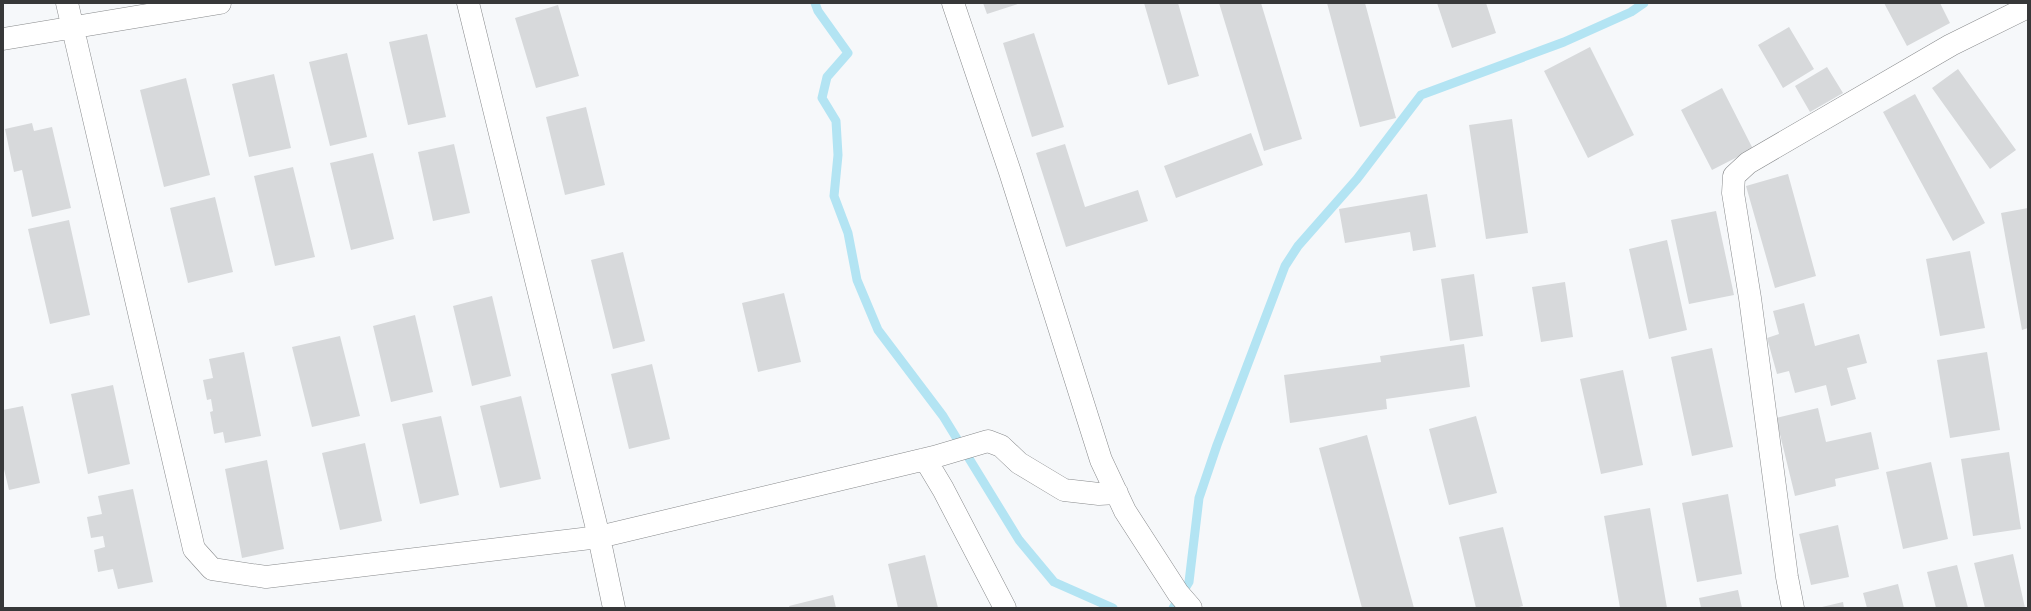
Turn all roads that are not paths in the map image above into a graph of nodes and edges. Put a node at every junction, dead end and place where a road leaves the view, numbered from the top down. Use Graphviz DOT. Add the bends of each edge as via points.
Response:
graph roads {
  1 [pos="67,3"];
  2 [pos="220,3"];
  3 [pos="468,3"];
  4 [pos="953,3"];
  5 [pos="2028,7"];
  6 [pos="73,28"];
  7 [pos="3,39"];
  8 [pos="929,458"];
  9 [pos="1117,493"];
  10 [pos="599,537"];
  11 [pos="1185,601"];
  12 [pos="614,608"];
  13 [pos="1005,608"];
  14 [pos="1793,608"];
  1 -- 6 [label="street"];
  2 -- 6 [label="street"];
  3 -- 10 [label="street"];
  4 -- 9 [label="street" via="1010,172 1101,460"];
  5 -- 14 [label="street" via="1950,45 1748,163 1734,176 1734,193"];
  6 -- 7 [label="street"];
  6 -- 10 [label="street" via="194,549 212,570 266,578"];
  8 -- 9 [label="street" via="988,441 1001,446 1019,463 1064,490 1099,494"];
  8 -- 10 [label="street"];
  8 -- 13 [label="street"];
  9 -- 11 [label="street" via="1125,511"];
  10 -- 12 [label="street"];
}
